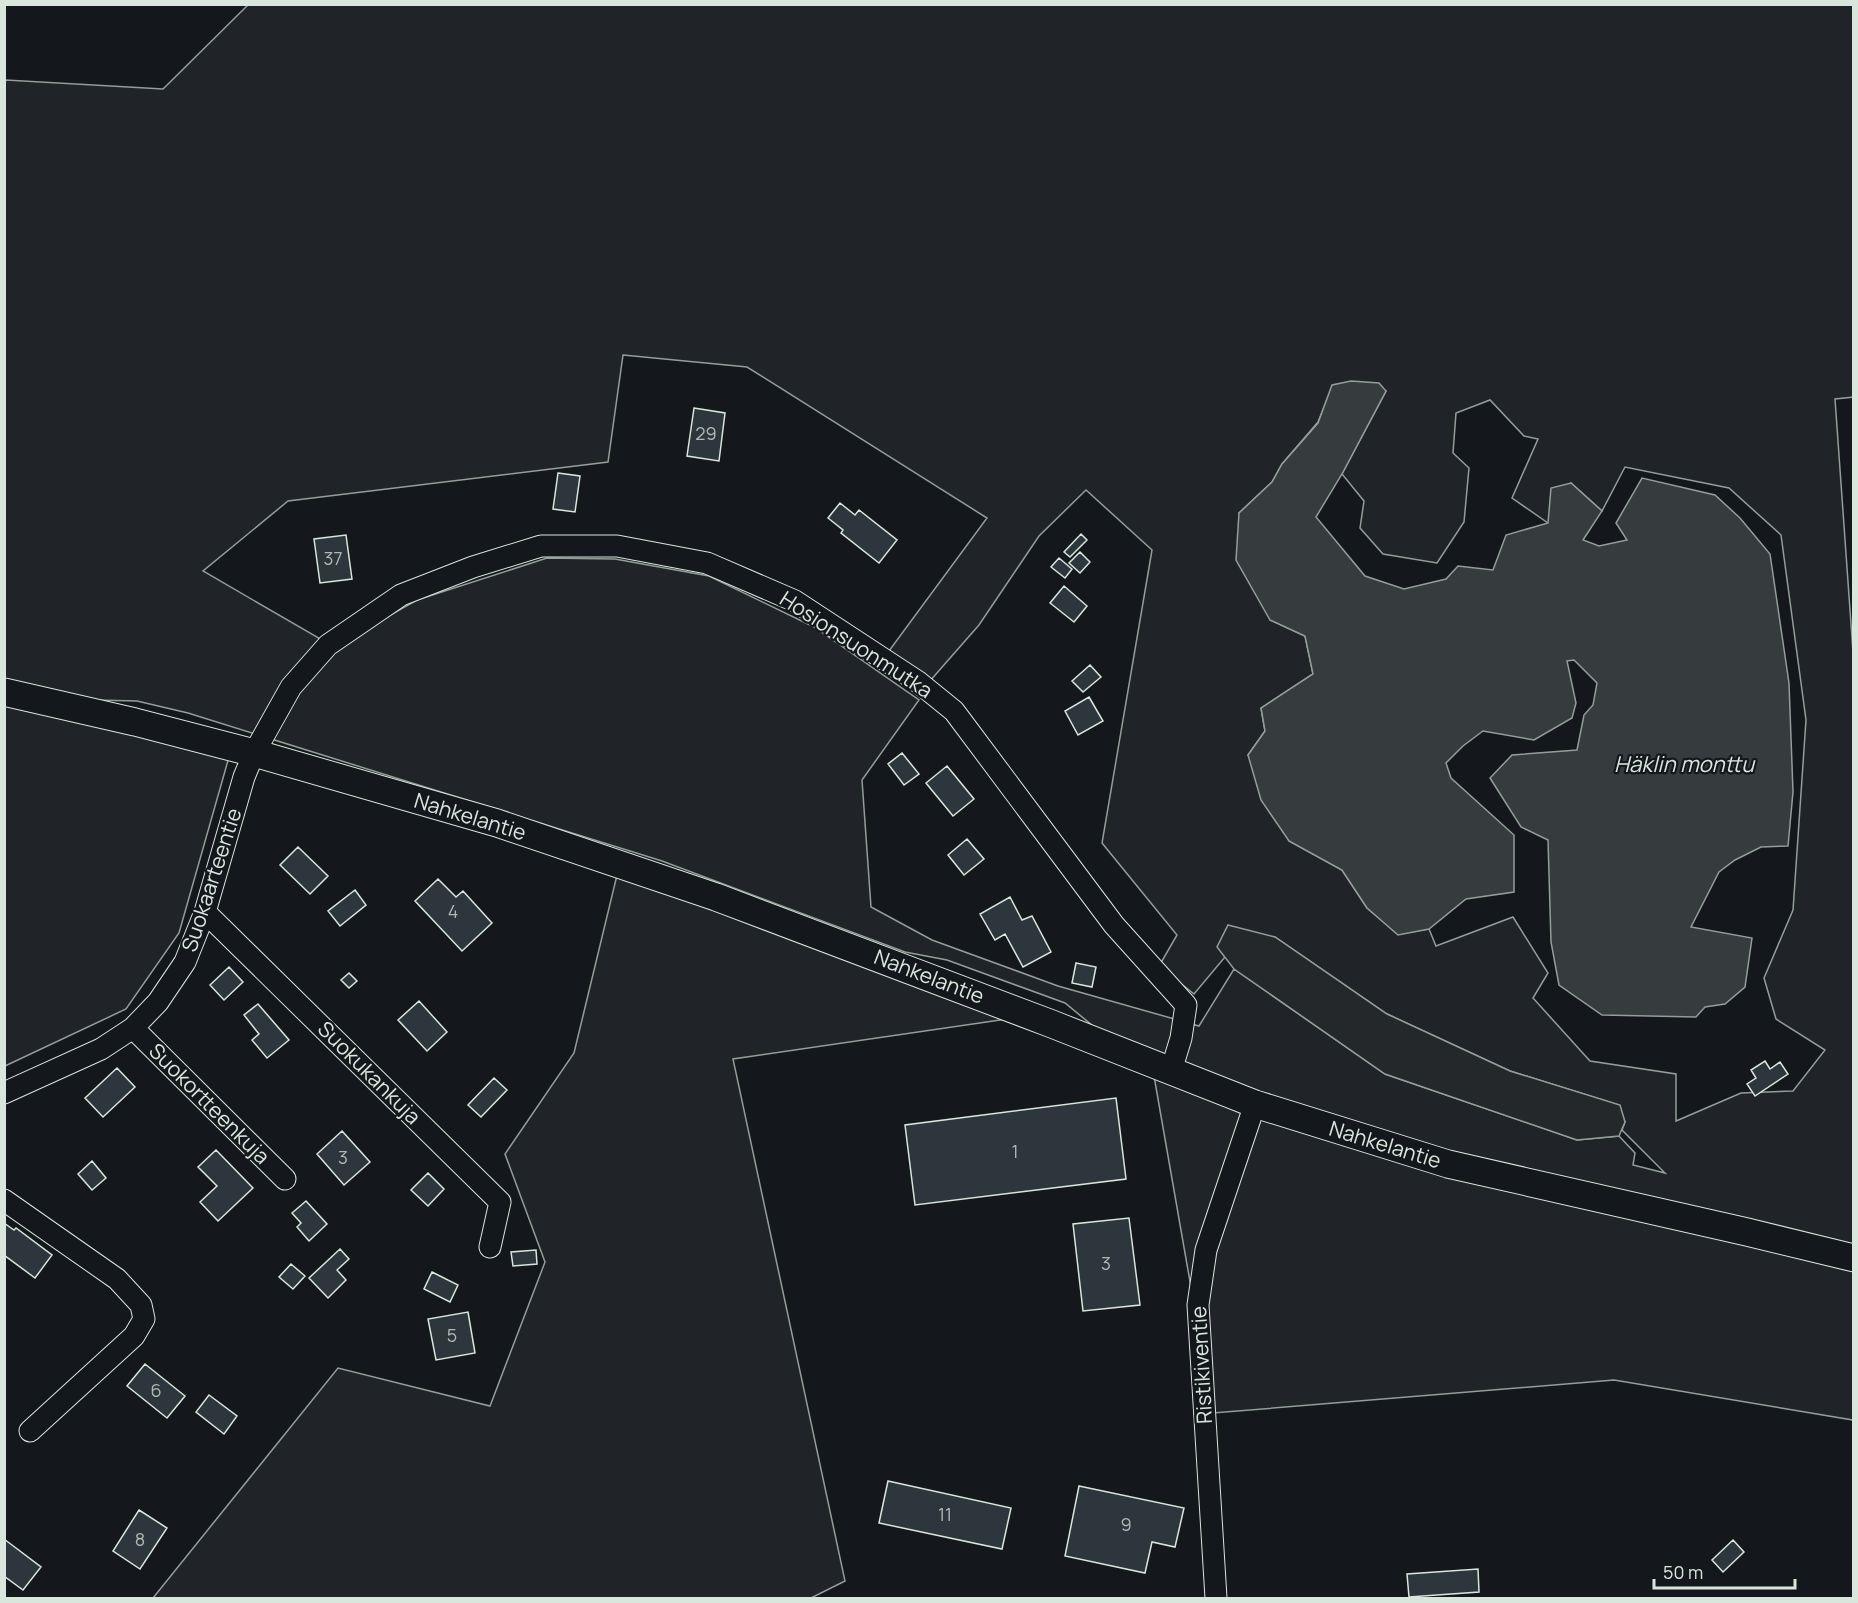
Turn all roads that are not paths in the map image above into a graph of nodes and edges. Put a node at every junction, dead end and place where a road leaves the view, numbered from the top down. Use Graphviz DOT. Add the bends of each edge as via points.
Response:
graph roads {
  1 [pos="4,692"];
  2 [pos="254,753"];
  3 [pos="205,912"];
  4 [pos="133,1028"];
  5 [pos="1170,1071"];
  6 [pos="4,1093"];
  7 [pos="1255,1104"];
  8 [pos="285,1179"];
  9 [pos="4,1200"];
  10 [pos="490,1247"];
  11 [pos="1854,1258"];
  12 [pos="30,1431"];
  13 [pos="1216,1599"];
  1 -- 2 [label="main road, Nahkelantie"];
  2 -- 3 [label="street, Suokaarteentie"];
  2 -- 5 [label="main road, Nahkelantie" via="497,824 716,897"];
  2 -- 5 [label="street, Hosionsuonmutka" via="291,687 328,645 401,595 541,546 617,546 707,563 795,601 916,681 954,711 1113,925 1186,1005"];
  3 -- 4 [label="street, Suokaarteentie" via="185,962 158,1002"];
  3 -- 10 [label="street, Suokukankuja" via="500,1202"];
  4 -- 6 [label="street, Suokaarteentie" via="101,1049"];
  4 -- 8 [label="street, Suokortteenkuja"];
  5 -- 7 [label="main road, Nahkelantie"];
  7 -- 11 [label="main road, Nahkelantie" via="1448,1164"];
  7 -- 13 [label="street, Ristikiventie" via="1206,1250 1198,1305"];
  9 -- 12 [label="street" via="117,1279 141,1305 144,1319 134,1336"];
}
